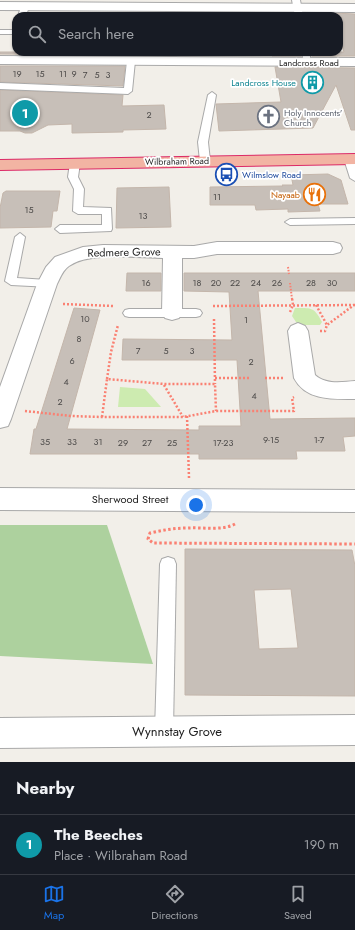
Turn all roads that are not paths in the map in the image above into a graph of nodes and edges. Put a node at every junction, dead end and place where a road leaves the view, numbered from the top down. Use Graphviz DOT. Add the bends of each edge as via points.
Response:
graph roads {
  1 [pos="323,4"];
  2 [pos="0,6"];
  3 [pos="156,8"];
  4 [pos="298,8"];
  5 [pos="355,8"];
  6 [pos="23,11"];
  7 [pos="0,32"];
  8 [pos="12,32"];
  9 [pos="153,57"];
  10 [pos="306,57"];
  11 [pos="0,60"];
  12 [pos="131,61"];
  13 [pos="355,62"];
  14 [pos="0,86"];
  15 [pos="212,95"];
  16 [pos="352,159"];
  17 [pos="205,161"];
  18 [pos="75,163"];
  19 [pos="0,165"];
  20 [pos="355,178"];
  21 [pos="355,221"];
  22 [pos="290,222"];
  23 [pos="60,230"];
  24 [pos="20,237"];
  25 [pos="333,248"];
  26 [pos="173,251"];
  27 [pos="47,284"];
  28 [pos="129,313"];
  29 [pos="172,313"];
  30 [pos="196,313"];
  31 [pos="298,331"];
  32 [pos="355,390"];
  33 [pos="2,414"];
  34 [pos="0,499"];
  35 [pos="355,501"];
  36 [pos="168,564"];
  37 [pos="355,730"];
  38 [pos="164,731"];
  39 [pos="0,733"];
  1 -- 4 [label="street"];
  1 -- 5 [label="street"];
  2 -- 6 [label="street"];
  3 -- 4 [label="street"];
  3 -- 6 [label="street"];
  7 -- 8 [label="lane"];
  9 -- 10 [label="street, Landcross Road"];
  9 -- 12 [label="street, Landcross Road"];
  10 -- 13 [label="street, Landcross Road"];
  11 -- 12 [label="street, Landcross Road"];
  12 -- 14 [label="lane" via="128,91"];
  15 -- 17 [label="lane" via="203,142"];
  16 -- 17 [label="highway, Wilbraham Road"];
  16 -- 20 [label="lane"];
  17 -- 18 [label="highway, Wilbraham Road"];
  18 -- 19 [label="highway, Wilbraham Road"];
  18 -- 23 [label="lane" via="73,177 79,189 78,211 107,210 107,229"];
  21 -- 22 [label="lane"];
  24 -- 27 [label="lane" via="11,281"];
  25 -- 26 [label="street, Redmere Grove" via="217,248 194,252"];
  26 -- 27 [label="street, Redmere Grove" via="82,253 62,262 52,272"];
  26 -- 29 [label="street"];
  27 -- 33 [label="street, Redmere Grove"];
  28 -- 29 [label="lane"];
  29 -- 30 [label="lane"];
  31 -- 32 [label="street" via="305,378 309,384 321,390"];
  34 -- 35 [label="street, Sherwood Street"];
  36 -- 38 [label="lane"];
  37 -- 38 [label="street, Wynnstay Grove"];
  38 -- 39 [label="street, Wynnstay Grove"];
}
